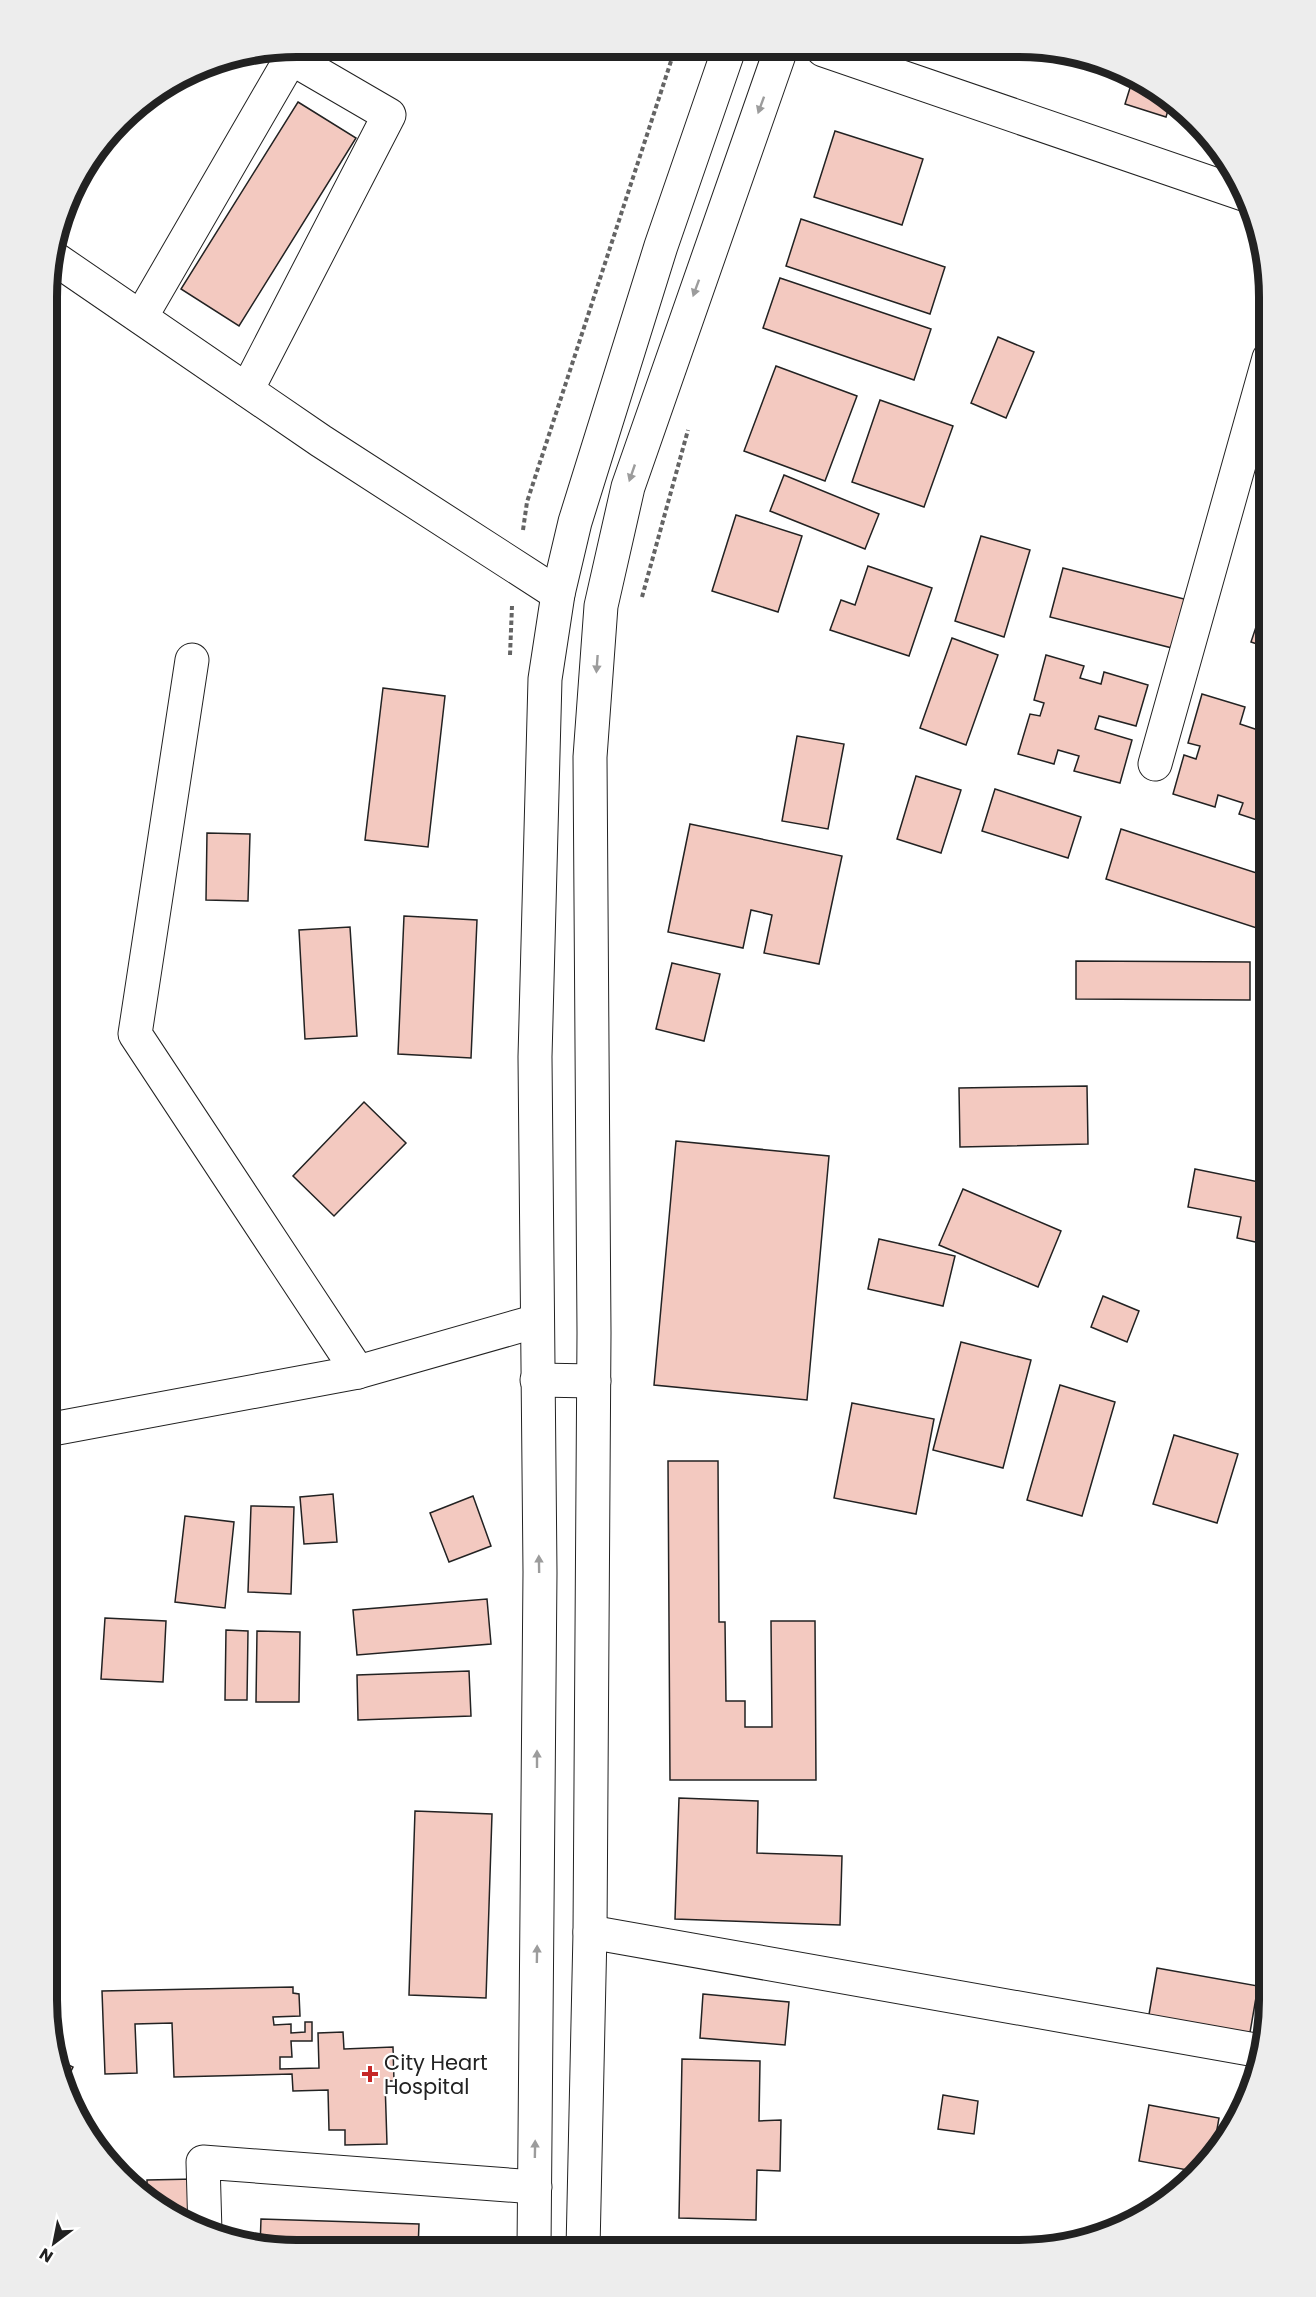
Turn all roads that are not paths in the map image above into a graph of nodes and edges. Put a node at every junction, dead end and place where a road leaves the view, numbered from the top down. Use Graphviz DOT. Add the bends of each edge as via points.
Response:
graph roads {
  1 [pos="290,57"];
  2 [pos="726,57"];
  3 [pos="779,57"];
  4 [pos="843,57"];
  5 [pos="282,58"];
  6 [pos="1234,191"];
  7 [pos="60,262"];
  8 [pos="141,317"];
  9 [pos="247,390"];
  10 [pos="1259,394"];
  11 [pos="558,594"];
  12 [pos="192,660"];
  13 [pos="1155,764"];
  14 [pos="537,1321"];
  15 [pos="358,1372"];
  16 [pos="537,1380"];
  17 [pos="594,1381"];
  18 [pos="57,1428"];
  19 [pos="590,1932"];
  20 [pos="1253,2050"];
  21 [pos="535,2187"];
  22 [pos="205,2222"];
  23 [pos="534,2240"];
  24 [pos="583,2240"];
  1 -- 9 [label="street" via="389,116"];
  2 -- 11 [label="street" via="661,246 575,522"];
  3 -- 17 [label="street, one-way" via="628,486 601,606 590,757"];
  4 -- 6 [label="street"];
  5 -- 8 [label="street"];
  7 -- 8 [label="street"];
  8 -- 9 [label="street"];
  9 -- 11 [label="street"];
  10 -- 13 [label="street"];
  11 -- 14 [label="street" via="545,680 541,765 535,1057"];
  12 -- 15 [label="street" via="135,1034"];
  14 -- 15 [label="street"];
  14 -- 16 [label="street"];
  15 -- 18 [label="street"];
  16 -- 17 [label="street"];
  21 -- 16 [label="street, one-way" via="540,1572"];
  17 -- 19 [label="street"];
  19 -- 20 [label="street"];
  19 -- 24 [label="street"];
  21 -- 22 [label="street" via="203,2162"];
  21 -- 23 [label="street"];
}
